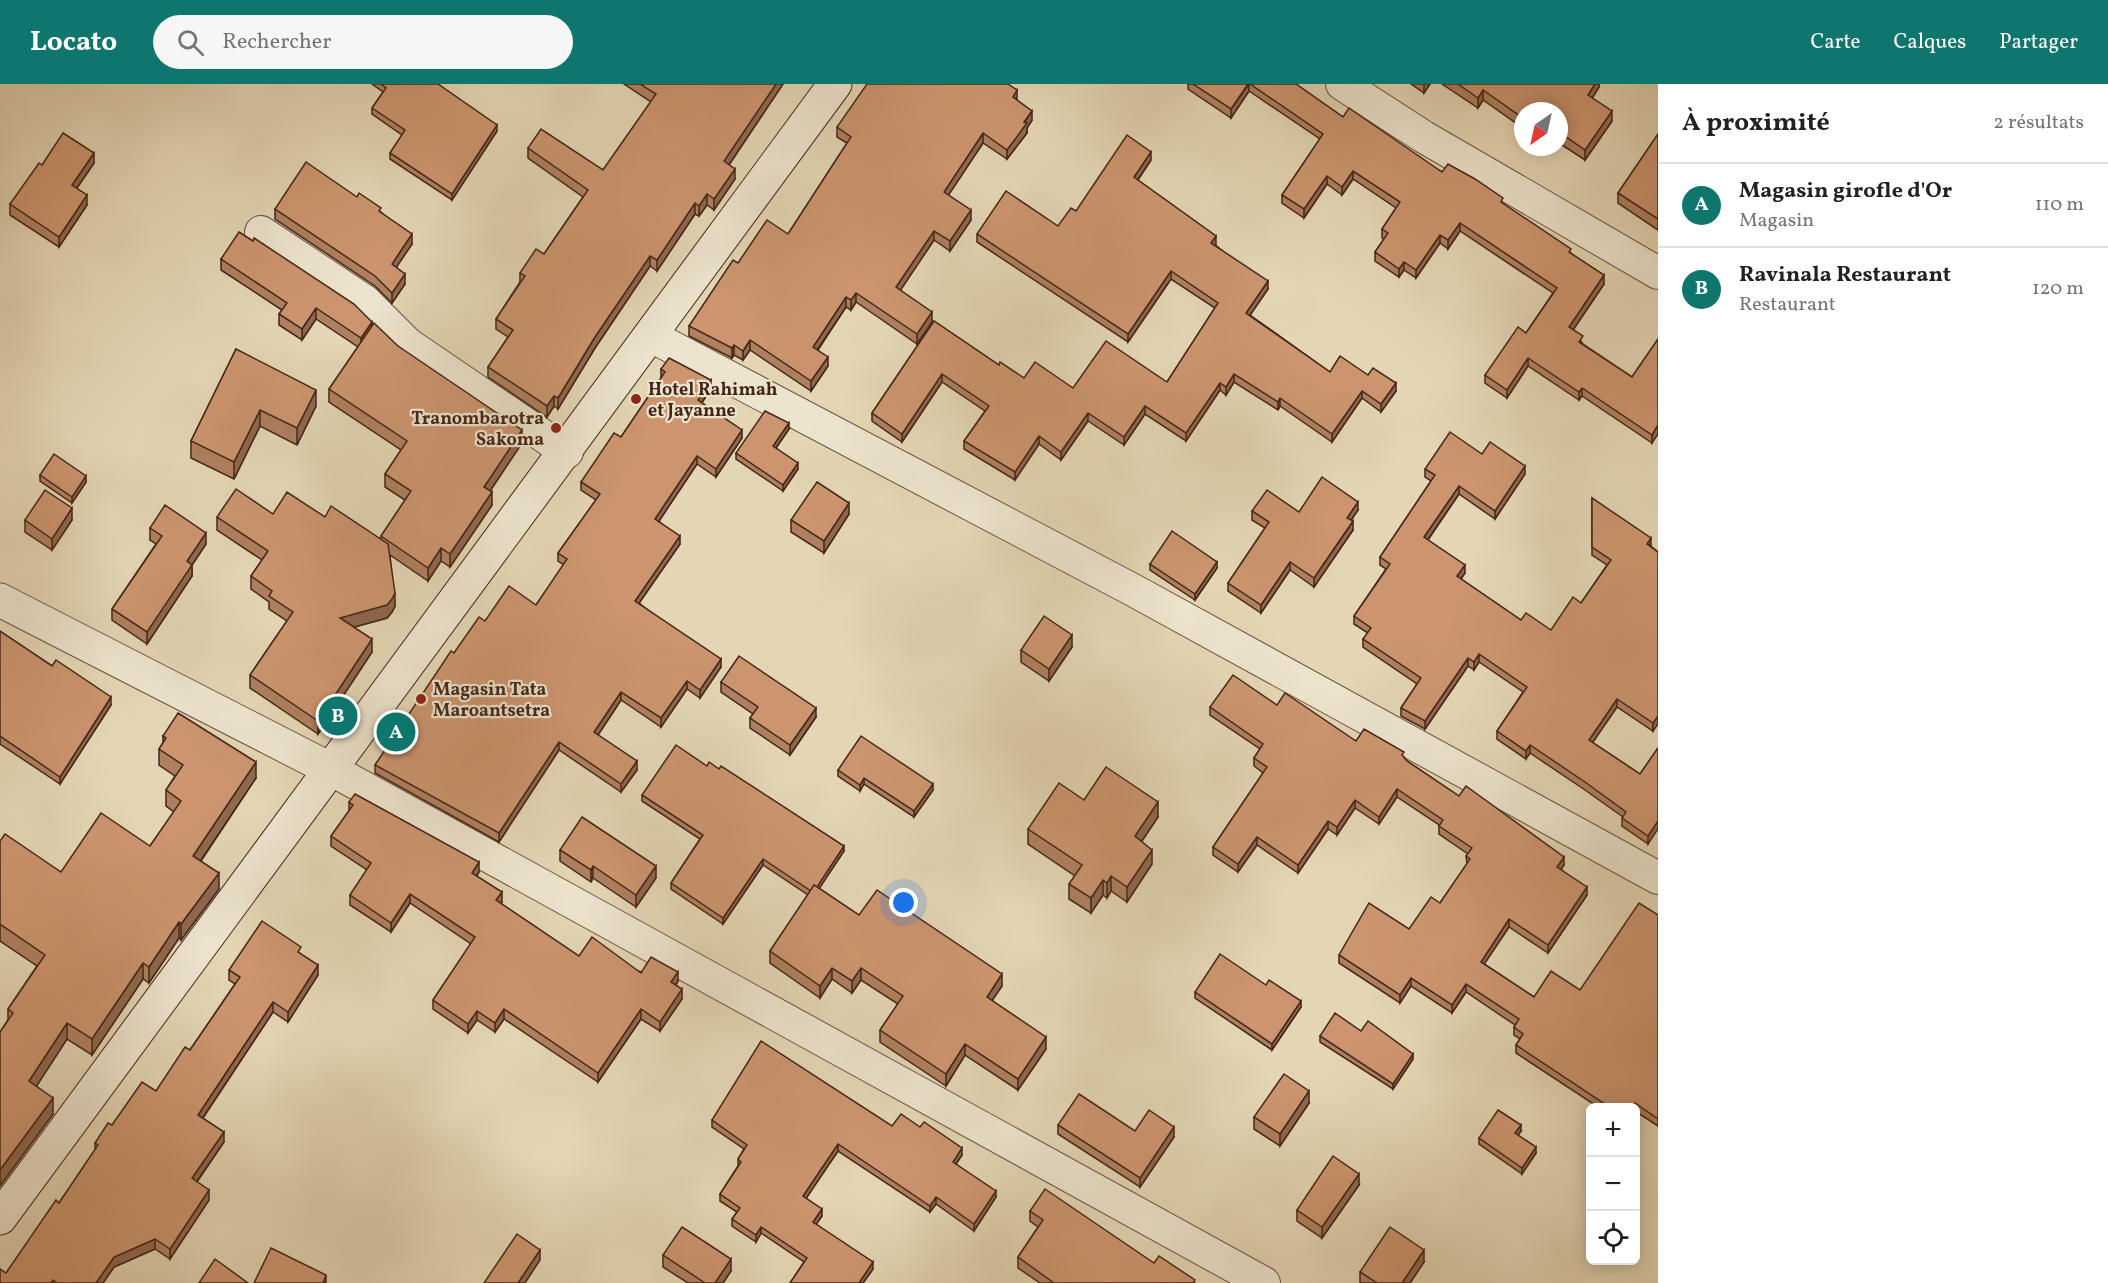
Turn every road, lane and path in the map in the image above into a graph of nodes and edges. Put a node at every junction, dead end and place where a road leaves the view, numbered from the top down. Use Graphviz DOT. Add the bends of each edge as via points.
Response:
graph roads {
  1 [pos="835,84"];
  2 [pos="1342,84"];
  3 [pos="261,232"];
  4 [pos="1658,273"];
  5 [pos="651,336"];
  6 [pos="567,452"];
  7 [pos="0,600"];
  8 [pos="332,770"];
  9 [pos="1658,878"];
  10 [pos="0,1218"];
  11 [pos="1264,1283"];
  1 -- 5 [label="main road"];
  2 -- 4 [label="street" via="1424,137"];
  3 -- 6 [label="street" via="365,301 408,344"];
  5 -- 6 [label="main road"];
  5 -- 9 [label="street" via="1133,590"];
  6 -- 8 [label="main road"];
  7 -- 8 [label="main road"];
  8 -- 10 [label="main road"];
  8 -- 11 [label="street"];
}
